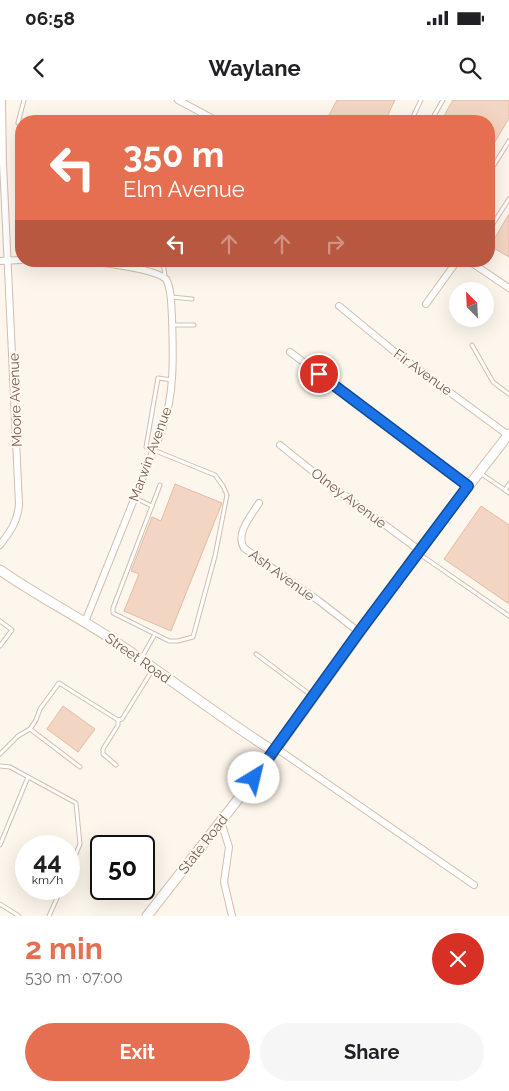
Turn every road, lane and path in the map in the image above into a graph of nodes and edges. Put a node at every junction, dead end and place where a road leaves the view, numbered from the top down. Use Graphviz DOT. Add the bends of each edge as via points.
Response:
graph roads {
  1 [pos="2,100"];
  2 [pos="24,100"];
  3 [pos="178,100"];
  4 [pos="421,100"];
  5 [pos="443,100"];
  6 [pos="20,115"];
  7 [pos="206,115"];
  8 [pos="414,115"];
  9 [pos="434,115"];
  10 [pos="509,141"];
  11 [pos="495,163"];
  12 [pos="509,199"];
  13 [pos="495,221"];
  14 [pos="0,260"];
  15 [pos="8,260"];
  16 [pos="15,260"];
  17 [pos="126,267"];
  18 [pos="163,267"];
  19 [pos="453,267"];
  20 [pos="478,267"];
  21 [pos="166,278"];
  22 [pos="509,288"];
  23 [pos="171,297"];
  24 [pos="192,299"];
  25 [pos="426,304"];
  26 [pos="339,306"];
  27 [pos="172,325"];
  28 [pos="194,325"];
  29 [pos="472,345"];
  30 [pos="290,352"];
  31 [pos="173,380"];
  32 [pos="509,394"];
  33 [pos="509,434"];
  34 [pos="280,445"];
  35 [pos="154,449"];
  36 [pos="479,472"];
  37 [pos="509,484"];
  38 [pos="160,485"];
  39 [pos="468,486"];
  40 [pos="505,490"];
  41 [pos="509,493"];
  42 [pos="135,498"];
  43 [pos="259,503"];
  44 [pos="152,506"];
  45 [pos="0,545"];
  46 [pos="418,552"];
  47 [pos="0,570"];
  48 [pos="509,616"];
  49 [pos="0,621"];
  50 [pos="85,622"];
  51 [pos="359,632"];
  52 [pos="155,634"];
  53 [pos="0,646"];
  54 [pos="256,654"];
  55 [pos="141,659"];
  56 [pos="153,668"];
  57 [pos="313,696"];
  58 [pos="118,720"];
  59 [pos="30,729"];
  60 [pos="274,750"];
  61 [pos="0,754"];
  62 [pos="116,765"];
  63 [pos="0,766"];
  64 [pos="80,767"];
  65 [pos="28,777"];
  66 [pos="221,822"];
  67 [pos="79,835"];
  68 [pos="0,844"];
  69 [pos="474,885"];
  70 [pos="56,900"];
  71 [pos="0,904"];
  72 [pos="19,916"];
  73 [pos="49,916"];
  74 [pos="147,916"];
  75 [pos="232,916"];
  1 -- 15 [label="street, Moore Avenue"];
  2 -- 6 [label="lane"];
  3 -- 7 [label="street"];
  4 -- 8 [label="lane"];
  5 -- 9 [label="lane"];
  10 -- 11 [label="lane"];
  12 -- 13 [label="lane"];
  14 -- 15 [label="street"];
  15 -- 16 [label="street"];
  15 -- 45 [label="street, Moore Avenue" via="19,504 13,527"];
  17 -- 21 [label="street"];
  18 -- 21 [label="lane"];
  19 -- 25 [label="street"];
  20 -- 22 [label="street"];
  21 -- 23 [label="street, Marwin Avenue"];
  23 -- 24 [label="lane"];
  23 -- 27 [label="street, Marwin Avenue"];
  26 -- 33 [label="street, Fir Avenue" via="394,352"];
  27 -- 28 [label="lane"];
  27 -- 31 [label="street, Marwin Avenue"];
  29 -- 32 [label="lane" via="493,382"];
  30 -- 39 [label="street"];
  31 -- 35 [label="street, Marwin Avenue" via="166,418"];
  31 -- 35 [label="lane" via="158,378 146,447"];
  33 -- 36 [label="main road, State Road"];
  34 -- 46 [label="street, Olney Avenue"];
  35 -- 42 [label="street, Marwin Avenue"];
  35 -- 52 [label="lane" via="215,475 227,495 215,556 193,637 169,641"];
  36 -- 39 [label="main road, State Road"];
  36 -- 40 [label="lane"];
  37 -- 40 [label="lane"];
  38 -- 44 [label="lane"];
  39 -- 46 [label="main road, State Road"];
  40 -- 41 [label="lane"];
  42 -- 44 [label="lane"];
  42 -- 50 [label="street, Marwin Avenue"];
  43 -- 51 [label="street, Ash Avenue" via="241,536 244,548"];
  44 -- 52 [label="lane" via="113,613"];
  46 -- 48 [label="lane"];
  46 -- 51 [label="main road, State Road"];
  47 -- 50 [label="main road, Street Road"];
  49 -- 53 [label="lane" via="12,630"];
  50 -- 55 [label="main road, Street Road"];
  51 -- 57 [label="main road, State Road"];
  52 -- 55 [label="lane"];
  54 -- 57 [label="lane"];
  55 -- 56 [label="main road, Street Road"];
  56 -- 58 [label="lane" via="124,716"];
  56 -- 60 [label="main road, Street Road"];
  57 -- 60 [label="main road, State Road"];
  58 -- 59 [label="lane" via="59,683"];
  58 -- 62 [label="lane" via="118,726 103,749"];
  59 -- 61 [label="lane"];
  59 -- 64 [label="lane"];
  60 -- 66 [label="main road, State Road"];
  60 -- 69 [label="street, Street Road"];
  63 -- 65 [label="lane" via="10,767"];
  65 -- 67 [label="lane" via="76,803"];
  65 -- 68 [label="lane"];
  66 -- 74 [label="main road, State Road"];
  66 -- 75 [label="street" via="229,847 224,882"];
  70 -- 73 [label="lane"];
  71 -- 72 [label="lane"];
}
